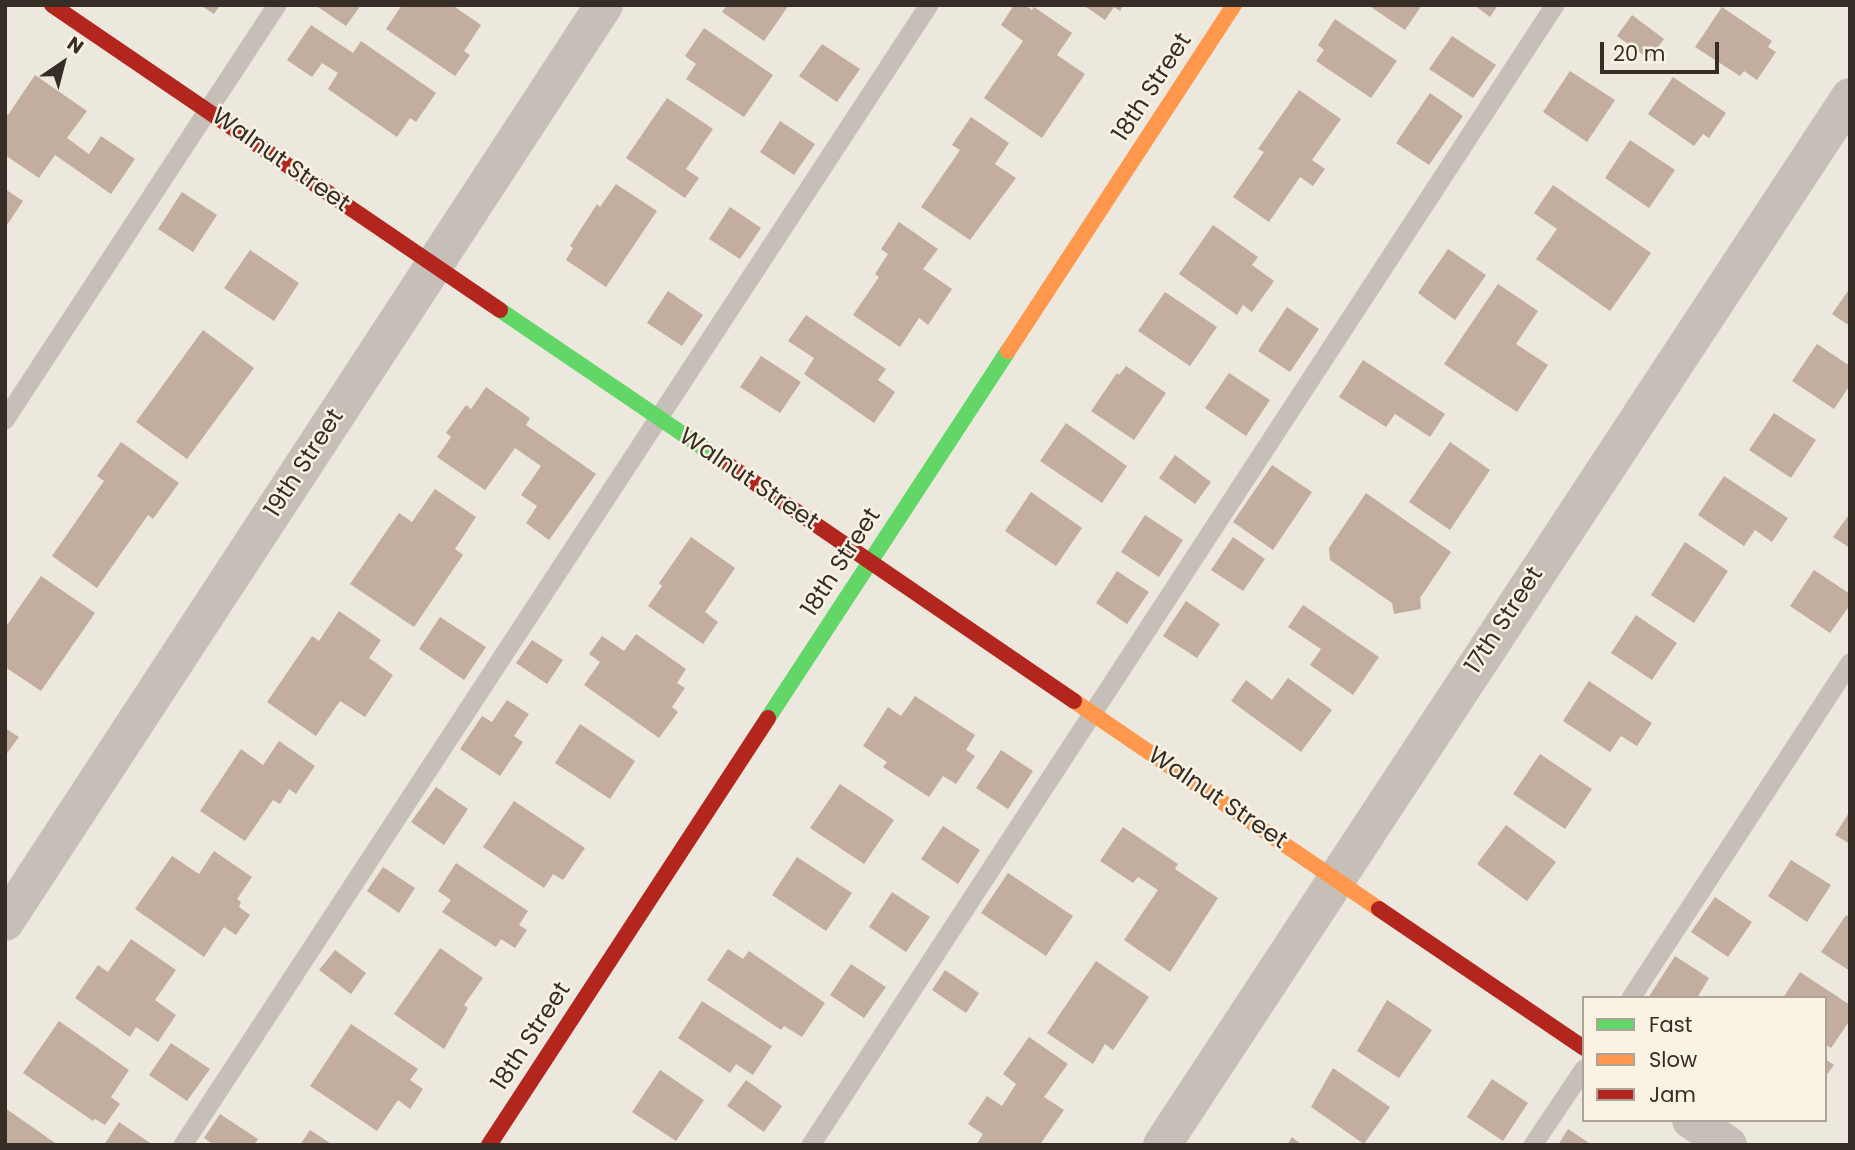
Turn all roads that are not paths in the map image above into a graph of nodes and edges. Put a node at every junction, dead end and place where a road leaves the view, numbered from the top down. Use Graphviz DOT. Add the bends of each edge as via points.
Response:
graph roads {
  1 [pos="52,5"];
  2 [pos="277,5"];
  3 [pos="604,5"];
  4 [pos="929,5"];
  5 [pos="1234,5"];
  6 [pos="1555,5"];
  7 [pos="1850,97"];
  8 [pos="208,111"];
  9 [pos="434,266"];
  10 [pos="659,419"];
  11 [pos="5,421"];
  12 [pos="869,563"];
  13 [pos="1850,663"];
  14 [pos="1090,714"];
  15 [pos="1335,880"];
  16 [pos="5,922"];
  17 [pos="1631,996"];
  18 [pos="1582,1047"];
  19 [pos="1582,1072"];
  20 [pos="1694,1122"];
  21 [pos="183,1145"];
  22 [pos="489,1145"];
  23 [pos="811,1145"];
  24 [pos="1162,1145"];
  25 [pos="1534,1145"];
  26 [pos="1728,1145"];
  1 -- 8 [label="street, Walnut Street"];
  2 -- 8 [label="lane"];
  3 -- 9 [label="street, 19th Street"];
  4 -- 10 [label="lane"];
  5 -- 12 [label="street, 18th Street"];
  6 -- 14 [label="lane"];
  7 -- 15 [label="street, 17th Street"];
  8 -- 9 [label="street, Walnut Street"];
  8 -- 11 [label="lane"];
  9 -- 10 [label="street, Walnut Street"];
  9 -- 16 [label="street, 19th Street"];
  10 -- 12 [label="street, Walnut Street"];
  10 -- 21 [label="lane"];
  12 -- 14 [label="street, Walnut Street"];
  12 -- 22 [label="street, 18th Street"];
  13 -- 17 [label="lane"];
  14 -- 15 [label="street, Walnut Street"];
  14 -- 23 [label="lane"];
  15 -- 18 [label="street, Walnut Street"];
  15 -- 24 [label="street, 17th Street"];
  19 -- 25 [label="lane"];
  20 -- 26 [label="street"];
}
